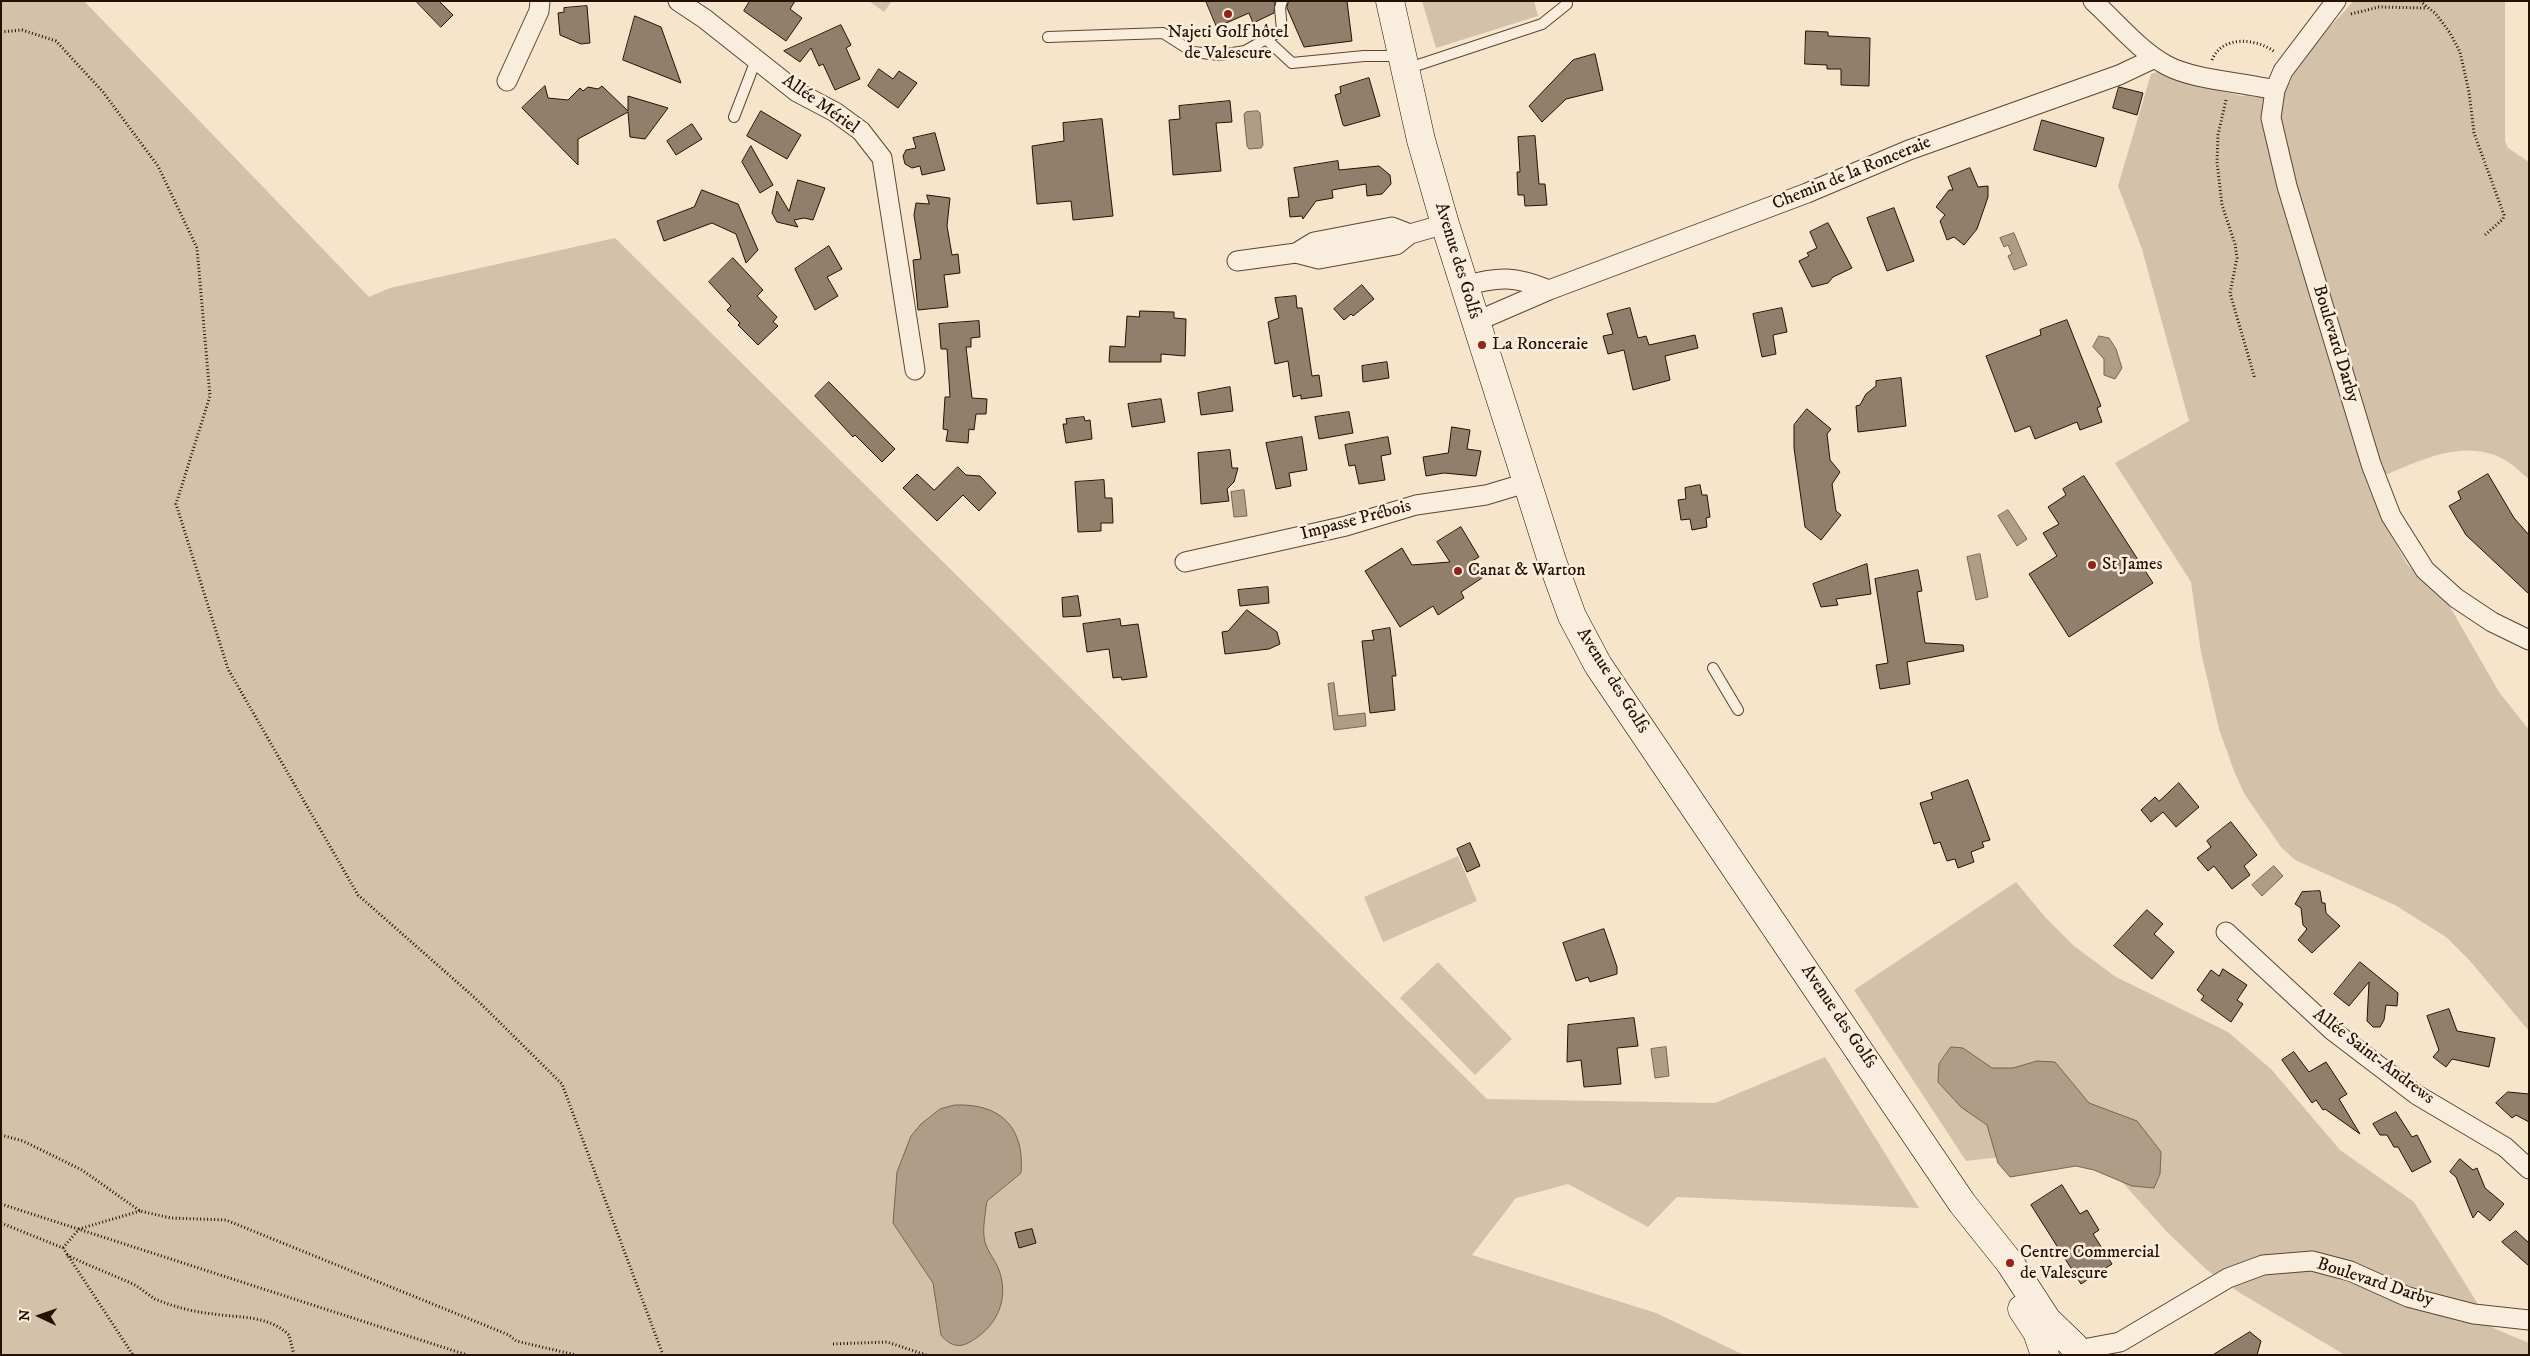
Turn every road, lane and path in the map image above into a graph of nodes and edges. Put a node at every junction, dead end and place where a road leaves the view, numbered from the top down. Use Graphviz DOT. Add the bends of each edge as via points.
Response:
graph roads {
  1 [pos="540,1"];
  2 [pos="678,1"];
  3 [pos="1282,1"];
  4 [pos="1390,1"];
  5 [pos="2093,1"];
  6 [pos="2336,1"];
  7 [pos="2420,1"];
  8 [pos="1567,4"];
  9 [pos="2427,8"];
  10 [pos="2319,21"];
  11 [pos="1,32"];
  12 [pos="1048,37"];
  13 [pos="1266,39"];
  14 [pos="2155,58"];
  15 [pos="756,60"];
  16 [pos="2290,62"];
  17 [pos="1403,63"];
  18 [pos="2215,68"];
  19 [pos="507,81"];
  20 [pos="2275,90"];
  21 [pos="2227,97"];
  22 [pos="734,117"];
  23 [pos="1445,224"];
  24 [pos="2486,235"];
  25 [pos="1237,261"];
  26 [pos="1464,286"];
  27 [pos="1549,290"];
  28 [pos="1475,322"];
  29 [pos="915,370"];
  30 [pos="2255,379"];
  31 [pos="1526,483"];
  32 [pos="1185,562"];
  33 [pos="2529,640"];
  34 [pos="1713,668"];
  35 [pos="1738,710"];
  36 [pos="2226,932"];
  37 [pos="1,1135"];
  38 [pos="2529,1169"];
  39 [pos="1962,1203"];
  40 [pos="1,1204"];
  41 [pos="140,1211"];
  42 [pos="1,1223"];
  43 [pos="79,1229"];
  44 [pos="63,1248"];
  45 [pos="67,1255"];
  46 [pos="2529,1320"];
  47 [pos="833,1344"];
  48 [pos="2115,1348"];
  49 [pos="2075,1351"];
  50 [pos="133,1355"];
  51 [pos="294,1355"];
  52 [pos="467,1355"];
  53 [pos="576,1355"];
  54 [pos="664,1355"];
  55 [pos="926,1355"];
  56 [pos="2045,1355"];
  1 -- 19 [label="street" via="539,11"];
  2 -- 15 [label="street, Allée Mériel"];
  3 -- 13 [label="lane" via="1282,30"];
  4 -- 17 [label="main road, Avenue des Golfs"];
  5 -- 14 [label="street"];
  6 -- 10 [label="street, Boulevard Darby"];
  7 -- 9 [label="path"];
  8 -- 17 [label="lane" via="1542,24"];
  9 -- 10 [label="path" via="2379,8"];
  9 -- 24 [label="path" via="2450,32 2460,52 2474,133 2504,215"];
  10 -- 16 [label="street, Boulevard Darby"];
  11 -- 54 [label="path" via="22,30 56,41 103,92 158,166 197,248 210,396 176,504 228,669 358,895 475,998 562,1084"];
  12 -- 13 [label="lane" via="1163,33 1193,52 1220,55 1245,51"];
  13 -- 17 [label="lane" via="1292,62 1364,56"];
  14 -- 20 [label="street" via="2182,72"];
  14 -- 27 [label="street, Chemin de la Ronceraie" via="2119,75 1909,150 1807,193"];
  15 -- 22 [label="lane"];
  15 -- 29 [label="street, Allée Mériel" via="797,92 835,112 861,131 882,158"];
  16 -- 18 [label="path" via="2268,47 2236,41 2225,44 2212,59"];
  16 -- 20 [label="street, Boulevard Darby"];
  17 -- 23 [label="main road, Avenue des Golfs"];
  20 -- 33 [label="street, Boulevard Darby" via="2271,118 2287,186 2370,464 2391,516 2425,570 2456,598 2492,622"];
  21 -- 30 [label="path" via="2218,135 2217,162 2222,205 2237,258 2230,293"];
  23 -- 25 [label="street" via="1410,234 1392,227 1314,242 1296,253"];
  23 -- 26 [label="main road, Avenue des Golfs"];
  26 -- 27 [label="street" via="1491,278 1524,280"];
  26 -- 28 [label="main road, Avenue des Golfs"];
  27 -- 28 [label="street, Chemin de la Ronceraie"];
  28 -- 31 [label="main road, Avenue des Golfs"];
  31 -- 32 [label="street, Impasse Prébois" via="1486,494 1416,505 1346,526"];
  31 -- 39 [label="main road, Avenue des Golfs" via="1572,616 1598,665"];
  34 -- 35 [label="lane"];
  36 -- 38 [label="street, Allée Saint-Andrews" via="2333,1031 2417,1095 2505,1147"];
  37 -- 41 [label="path" via="23,1141 82,1170"];
  39 -- 49 [label="main road, Avenue des Golfs" via="2010,1263 2047,1320"];
  39 -- 56 [label="main road, Avenue des Golfs" via="1997,1270 2037,1332"];
  40 -- 43 [label="path"];
  41 -- 43 [label="path"];
  41 -- 53 [label="path" via="171,1218 226,1220 516,1341"];
  42 -- 44 [label="path"];
  43 -- 44 [label="path"];
  43 -- 52 [label="path"];
  44 -- 45 [label="path"];
  45 -- 50 [label="path"];
  45 -- 51 [label="path" via="146,1290 153,1298 186,1309 216,1315 250,1316 275,1325 289,1335"];
  46 -- 48 [label="street, Boulevard Darby" via="2474,1314 2408,1297 2350,1272 2312,1261 2263,1265 2228,1278"];
  47 -- 55 [label="path" via="887,1342"];
  48 -- 49 [label="street, Boulevard Darby"];
}
